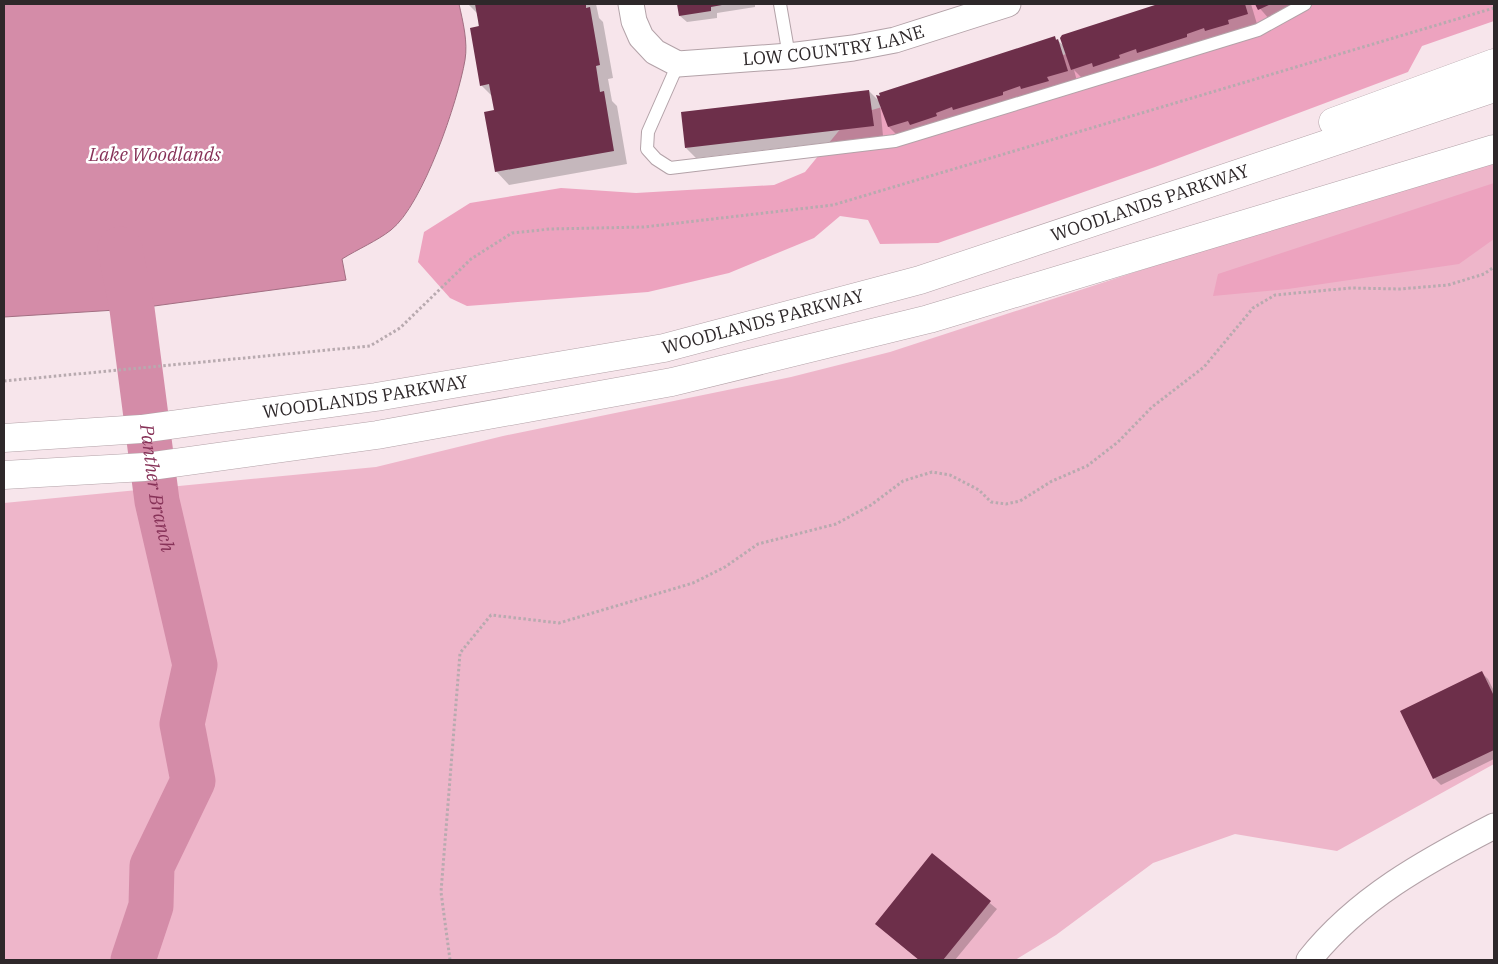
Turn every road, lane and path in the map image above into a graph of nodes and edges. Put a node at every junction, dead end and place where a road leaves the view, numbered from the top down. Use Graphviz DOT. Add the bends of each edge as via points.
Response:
graph roads {
  1 [pos="631,4"];
  2 [pos="780,4"];
  3 [pos="1008,4"];
  4 [pos="1305,4"];
  5 [pos="1494,8"];
  6 [pos="935,15"];
  7 [pos="788,56"];
  8 [pos="1494,63"];
  9 [pos="678,64"];
  10 [pos="1494,88"];
  11 [pos="1494,149"];
  12 [pos="1147,203"];
  13 [pos="1494,267"];
  14 [pos="4,380"];
  15 [pos="4,438"];
  16 [pos="4,475"];
  17 [pos="1494,826"];
  18 [pos="450,960"];
  19 [pos="1308,960"];
  1 -- 9 [label="street" via="641,37 655,52"];
  2 -- 7 [label="lane"];
  3 -- 6 [label="street, LOW COUNTRY LANE"];
  4 -- 9 [label="lane" via="1258,30 895,141 670,168 656,160 648,149 648,132"];
  5 -- 14 [label="path" via="833,206 644,227 512,233 471,259 400,328 370,346"];
  6 -- 7 [label="street, LOW COUNTRY LANE" via="895,40"];
  7 -- 9 [label="street, LOW COUNTRY LANE"];
  8 -- 12 [label="main road" via="1211,167"];
  10 -- 12 [label="main road, WOODLANDS PARKWAY"];
  11 -- 16 [label="main road, WOODLANDS PARKWAY" via="929,319 672,382 377,435 145,467"];
  12 -- 15 [label="main road, WOODLANDS PARKWAY" via="920,280 664,348 376,397 141,429"];
  13 -- 18 [label="path" via="1484,274 1448,285 1400,290 1352,288 1275,296 1253,308 1204,368 1152,407 1118,442 1087,466 1052,481 1020,501 1006,504 991,502 979,490 950,475 932,472 904,481 871,505 836,524 758,544 693,583 559,623 491,615 460,653 441,892"];
  17 -- 19 [label="street" via="1389,885 1325,939"];
}
